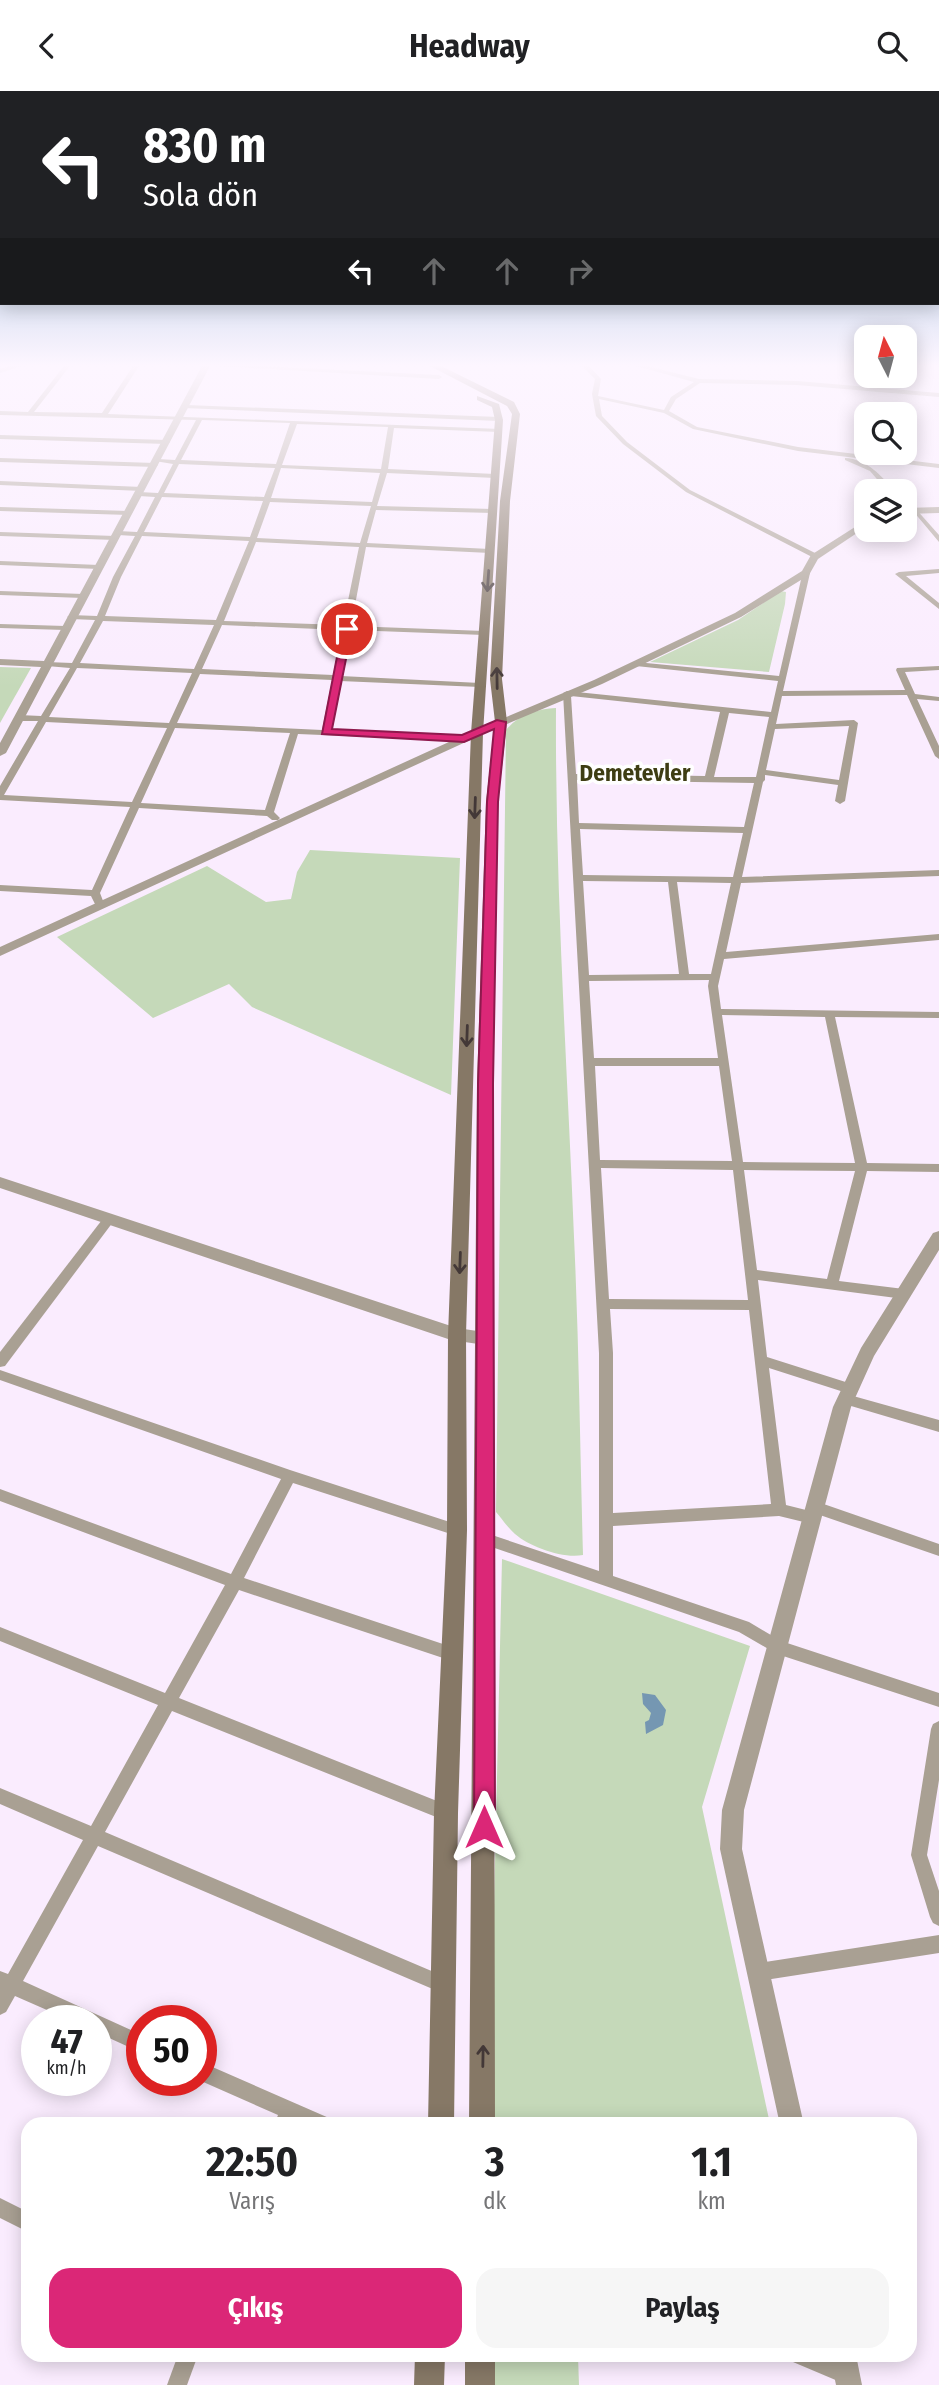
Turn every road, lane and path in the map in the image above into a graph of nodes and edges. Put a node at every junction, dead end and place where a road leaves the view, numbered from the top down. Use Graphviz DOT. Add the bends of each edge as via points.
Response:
graph roads {
  1 [pos="151,473"];
  2 [pos="171,473"];
  3 [pos="277,473"];
  4 [pos="383,473"];
  5 [pos="430,473"];
  6 [pos="508,473"];
  7 [pos="665,473"];
  8 [pos="495,476"];
  9 [pos="0,483"];
  10 [pos="141,491"];
  11 [pos="160,495"];
  12 [pos="267,500"];
  13 [pos="374,506"];
  14 [pos="0,509"];
  15 [pos="939,510"];
  16 [pos="493,511"];
  17 [pos="917,511"];
  18 [pos="129,513"];
  19 [pos="917,518"];
  20 [pos="854,531"];
  21 [pos="0,534"];
  22 [pos="138,534"];
  23 [pos="116,536"];
  24 [pos="253,540"];
  25 [pos="939,540"];
  26 [pos="363,545"];
  27 [pos="490,551"];
  28 [pos="816,556"];
  29 [pos="0,563"];
  30 [pos="97,571"];
  31 [pos="939,571"];
  32 [pos="806,573"];
  33 [pos="117,577"];
  34 [pos="0,593"];
  35 [pos="83,596"];
  36 [pos="939,607"];
  37 [pos="71,617"];
  38 [pos="100,618"];
  39 [pos="219,623"];
  40 [pos="0,625"];
  41 [pos="65,628"];
  42 [pos="347,629"];
  43 [pos="484,633"];
  44 [pos="0,662"];
  45 [pos="47,664"];
  46 [pos="636,664"];
  47 [pos="75,665"];
  48 [pos="939,668"];
  49 [pos="198,671"];
  50 [pos="337,678"];
  51 [pos="783,679"];
  52 [pos="481,685"];
  53 [pos="567,693"];
  54 [pos="779,694"];
  55 [pos="911,694"];
  56 [pos="939,699"];
  57 [pos="725,710"];
  58 [pos="775,715"];
  59 [pos="19,718"];
  60 [pos="44,719"];
  61 [pos="501,722"];
  62 [pos="170,725"];
  63 [pos="772,727"];
  64 [pos="295,730"];
  65 [pos="326,732"];
  66 [pos="470,736"];
  67 [pos="0,753"];
  68 [pos="939,756"];
  69 [pos="762,776"];
  70 [pos="572,777"];
  71 [pos="709,779"];
  72 [pos="843,783"];
  73 [pos="0,795"];
  74 [pos="841,801"];
  75 [pos="135,806"];
  76 [pos="270,813"];
  77 [pos="280,823"];
  78 [pos="575,826"];
  79 [pos="749,830"];
  80 [pos="939,873"];
  81 [pos="579,878"];
  82 [pos="672,879"];
  83 [pos="737,880"];
  84 [pos="0,888"];
  85 [pos="95,893"];
  86 [pos="100,906"];
  87 [pos="939,937"];
  88 [pos="0,952"];
  89 [pos="720,957"];
  90 [pos="684,976"];
  91 [pos="715,977"];
  92 [pos="585,978"];
  93 [pos="717,1012"];
  94 [pos="829,1013"];
  95 [pos="939,1015"];
  96 [pos="590,1062"];
  97 [pos="724,1062"];
  98 [pos="597,1164"];
  99 [pos="738,1166"];
  100 [pos="862,1167"];
  101 [pos="939,1168"];
  102 [pos="0,1182"];
  103 [pos="109,1219"];
  104 [pos="939,1237"];
  105 [pos="751,1274"];
  106 [pos="832,1285"];
  107 [pos="904,1294"];
  108 [pos="604,1304"];
  109 [pos="755,1305"];
  110 [pos="457,1335"];
  111 [pos="485,1338"];
  112 [pos="762,1361"];
  113 [pos="0,1362"];
  114 [pos="0,1375"];
  115 [pos="848,1394"];
  116 [pos="939,1426"];
  117 [pos="290,1476"];
  118 [pos="0,1495"];
  119 [pos="779,1510"];
  120 [pos="814,1513"];
  121 [pos="607,1520"];
  122 [pos="457,1530"];
  123 [pos="483,1538"];
  124 [pos="939,1550"];
  125 [pos="606,1580"];
  126 [pos="235,1581"];
  127 [pos="0,1634"];
  128 [pos="777,1647"];
  129 [pos="452,1654"];
  130 [pos="939,1700"];
  131 [pos="169,1701"];
  132 [pos="939,1729"];
  133 [pos="0,1795"];
  134 [pos="446,1813"];
  135 [pos="95,1836"];
  136 [pos="939,1917"];
  137 [pos="939,1944"];
  138 [pos="758,1972"];
  139 [pos="6,1982"];
  140 [pos="442,1984"];
  141 [pos="57,2005"];
  142 [pos="0,2006"];
  143 [pos="217,2080"];
  144 [pos="286,2117"];
  145 [pos="440,2117"];
  146 [pos="482,2117"];
  147 [pos="790,2117"];
  148 [pos="0,2208"];
  149 [pos="21,2218"];
  150 [pos="185,2362"];
  151 [pos="430,2362"];
  152 [pos="480,2362"];
  153 [pos="819,2362"];
  154 [pos="847,2372"];
  155 [pos="177,2385"];
  156 [pos="429,2385"];
  157 [pos="480,2385"];
  1 -- 10 [label="street"];
  2 -- 11 [label="street"];
  3 -- 12 [label="street"];
  4 -- 13 [label="street"];
  5 -- 8 [label="street"];
  61 -- 6 [label="main road, one-way" via="496,679"];
  7 -- 28 [label="street" via="688,491"];
  8 -- 16 [label="main road"];
  9 -- 10 [label="street"];
  10 -- 11 [label="street"];
  10 -- 18 [label="street"];
  11 -- 12 [label="street"];
  11 -- 22 [label="street"];
  12 -- 13 [label="street"];
  12 -- 24 [label="street"];
  13 -- 16 [label="street"];
  13 -- 26 [label="street"];
  14 -- 18 [label="street"];
  15 -- 17 [label="street"];
  16 -- 27 [label="main road"];
  18 -- 23 [label="street"];
  19 -- 25 [label="street"];
  20 -- 28 [label="street"];
  21 -- 23 [label="street"];
  22 -- 23 [label="street"];
  22 -- 24 [label="street"];
  22 -- 33 [label="street"];
  23 -- 30 [label="street"];
  24 -- 26 [label="street"];
  24 -- 39 [label="street"];
  26 -- 27 [label="street"];
  26 -- 42 [label="street"];
  27 -- 43 [label="main road, one-way"];
  28 -- 32 [label="street"];
  28 -- 53 [label="street" via="731,610 586,678"];
  29 -- 30 [label="street"];
  30 -- 33 [label="street"];
  30 -- 35 [label="street"];
  31 -- 36 [label="street" via="899,573"];
  32 -- 46 [label="street" via="738,615"];
  32 -- 51 [label="street"];
  33 -- 38 [label="street"];
  34 -- 35 [label="street"];
  35 -- 37 [label="street"];
  37 -- 38 [label="street"];
  37 -- 41 [label="street"];
  38 -- 39 [label="street"];
  38 -- 47 [label="street"];
  39 -- 42 [label="street"];
  39 -- 49 [label="street"];
  40 -- 41 [label="street"];
  41 -- 45 [label="street"];
  42 -- 43 [label="street"];
  42 -- 50 [label="street"];
  43 -- 52 [label="main road"];
  44 -- 45 [label="street"];
  45 -- 47 [label="street"];
  45 -- 59 [label="street"];
  46 -- 51 [label="street"];
  46 -- 53 [label="street"];
  47 -- 49 [label="street"];
  47 -- 60 [label="street"];
  48 -- 55 [label="street" via="900,670"];
  49 -- 50 [label="street"];
  49 -- 62 [label="street"];
  50 -- 52 [label="street"];
  50 -- 65 [label="street"];
  51 -- 54 [label="street"];
  52 -- 66 [label="main road"];
  53 -- 57 [label="street"];
  53 -- 61 [label="street"];
  53 -- 70 [label="street"];
  54 -- 55 [label="street"];
  54 -- 58 [label="street"];
  55 -- 56 [label="street"];
  55 -- 68 [label="street"];
  57 -- 58 [label="street"];
  57 -- 71 [label="street"];
  58 -- 63 [label="street"];
  59 -- 60 [label="street"];
  59 -- 67 [label="street"];
  60 -- 62 [label="street"];
  60 -- 73 [label="street"];
  61 -- 66 [label="street"];
  61 -- 111 [label="main road" via="492,802"];
  62 -- 64 [label="street"];
  62 -- 75 [label="street"];
  63 -- 69 [label="street"];
  63 -- 72 [label="street" via="854,723"];
  64 -- 65 [label="street"];
  64 -- 76 [label="street"];
  65 -- 66 [label="street"];
  66 -- 77 [label="street"];
  66 -- 110 [label="main road, one-way"];
  69 -- 71 [label="street"];
  69 -- 72 [label="street"];
  69 -- 79 [label="street"];
  70 -- 71 [label="street"];
  70 -- 78 [label="street"];
  72 -- 74 [label="street"];
  73 -- 75 [label="street"];
  75 -- 76 [label="street"];
  75 -- 85 [label="street"];
  76 -- 77 [label="street"];
  77 -- 86 [label="street"];
  78 -- 79 [label="street"];
  78 -- 81 [label="street"];
  79 -- 83 [label="street"];
  80 -- 83 [label="street"];
  81 -- 82 [label="street"];
  81 -- 92 [label="street"];
  82 -- 83 [label="street"];
  82 -- 90 [label="street"];
  83 -- 89 [label="street"];
  84 -- 85 [label="street"];
  85 -- 86 [label="street"];
  86 -- 88 [label="street"];
  87 -- 89 [label="street"];
  89 -- 91 [label="street"];
  90 -- 91 [label="street"];
  90 -- 92 [label="street"];
  91 -- 93 [label="street"];
  92 -- 96 [label="street"];
  93 -- 94 [label="street"];
  93 -- 97 [label="street"];
  94 -- 95 [label="street"];
  94 -- 100 [label="street"];
  96 -- 97 [label="street"];
  96 -- 98 [label="street"];
  97 -- 99 [label="street"];
  98 -- 99 [label="street"];
  98 -- 108 [label="street"];
  99 -- 100 [label="street"];
  99 -- 105 [label="street"];
  100 -- 101 [label="street"];
  100 -- 106 [label="street"];
  102 -- 103 [label="street"];
  103 -- 110 [label="street"];
  103 -- 113 [label="street"];
  104 -- 107 [label="street"];
  105 -- 106 [label="street"];
  105 -- 109 [label="street"];
  106 -- 107 [label="street"];
  107 -- 115 [label="street"];
  108 -- 109 [label="street"];
  108 -- 121 [label="street"];
  109 -- 112 [label="street"];
  110 -- 111 [label="street"];
  110 -- 122 [label="main road"];
  111 -- 123 [label="main road"];
  112 -- 115 [label="street"];
  112 -- 119 [label="street"];
  114 -- 117 [label="street"];
  115 -- 116 [label="street"];
  115 -- 120 [label="street"];
  117 -- 122 [label="street"];
  117 -- 126 [label="street"];
  118 -- 126 [label="street"];
  119 -- 120 [label="street"];
  119 -- 121 [label="street"];
  120 -- 124 [label="street"];
  120 -- 128 [label="street"];
  121 -- 125 [label="street"];
  122 -- 129 [label="main road"];
  123 -- 125 [label="street"];
  146 -- 123 [label="main road, one-way"];
  125 -- 128 [label="street" via="744,1627"];
  126 -- 129 [label="street"];
  126 -- 131 [label="street"];
  127 -- 131 [label="street"];
  128 -- 130 [label="street"];
  128 -- 138 [label="street" via="733,1810 731,1849"];
  129 -- 134 [label="main road"];
  131 -- 134 [label="street"];
  131 -- 135 [label="street"];
  132 -- 136 [label="street" via="919,1855"];
  133 -- 135 [label="street"];
  134 -- 140 [label="main road"];
  135 -- 139 [label="street"];
  135 -- 140 [label="street"];
  137 -- 138 [label="street"];
  138 -- 147 [label="street"];
  139 -- 141 [label="street"];
  139 -- 142 [label="street"];
  140 -- 145 [label="main road"];
  143 -- 144 [label="street"];
  148 -- 149 [label="street"];
  150 -- 155 [label="street"];
  151 -- 156 [label="main road"];
  152 -- 157 [label="main road"];
  153 -- 154 [label="street"];
}
